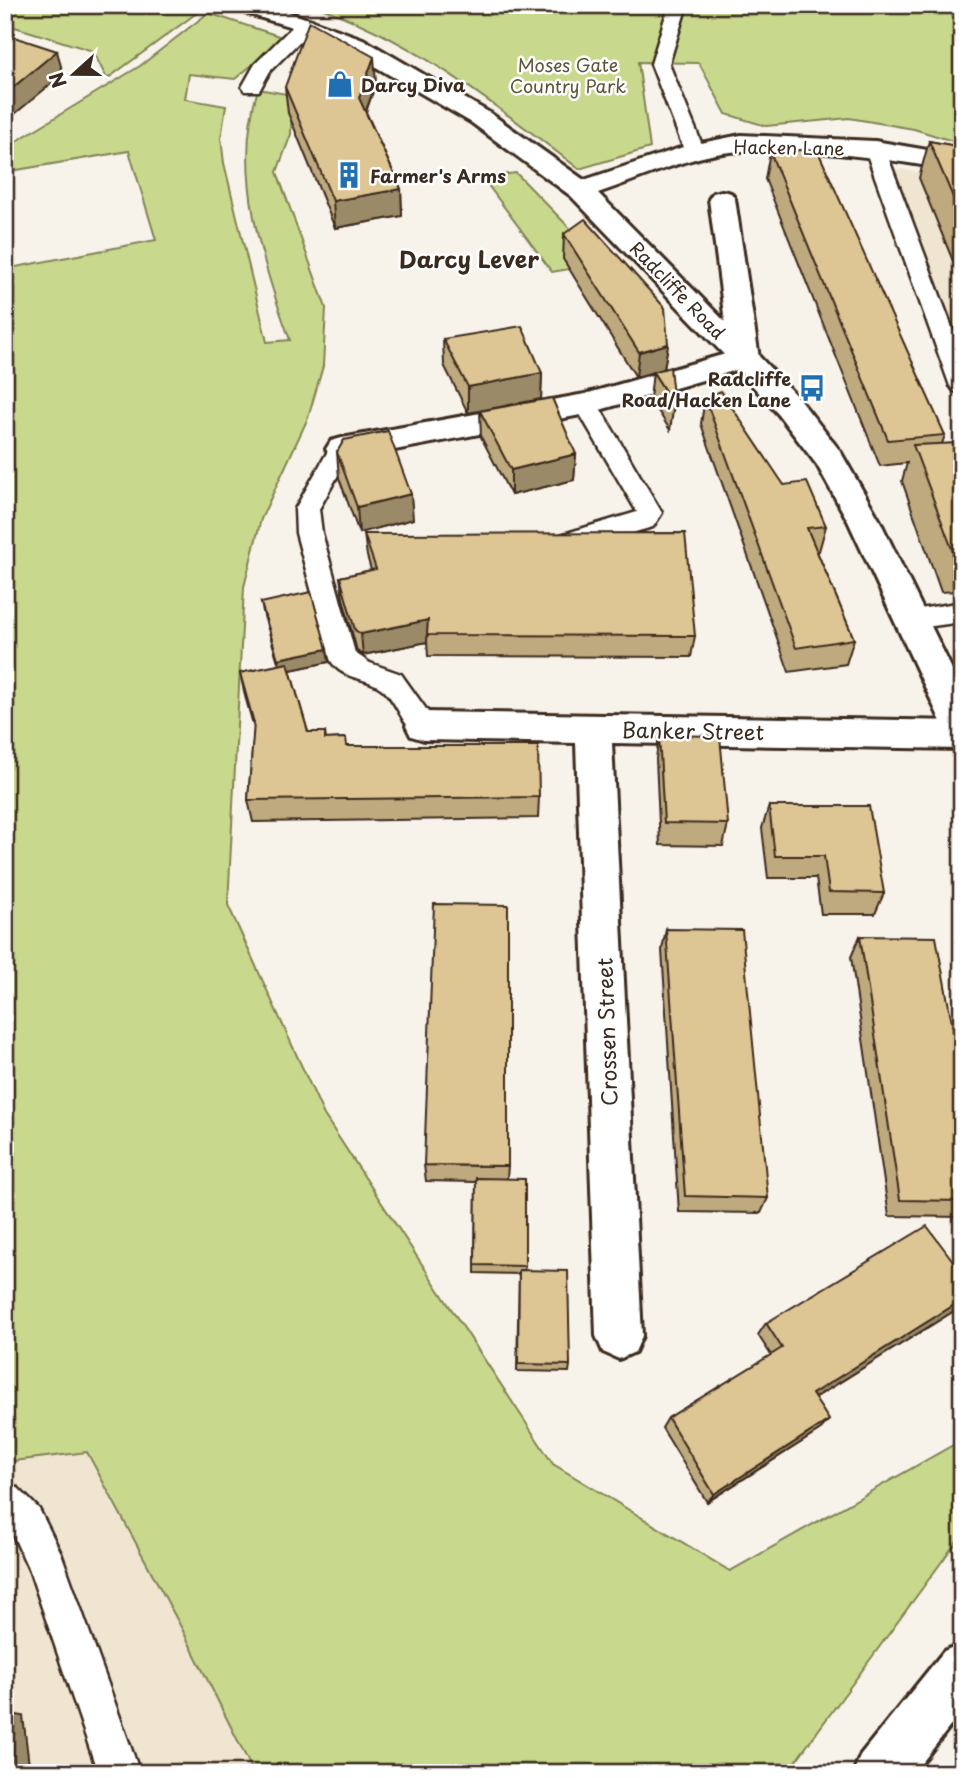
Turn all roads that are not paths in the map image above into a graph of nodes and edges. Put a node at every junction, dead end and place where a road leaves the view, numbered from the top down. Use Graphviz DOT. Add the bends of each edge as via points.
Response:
graph roads {
  1 [pos="243,5"];
  2 [pos="678,5"];
  3 [pos="303,23"];
  4 [pos="252,87"];
  5 [pos="875,149"];
  6 [pos="695,152"];
  7 [pos="962,164"];
  8 [pos="580,190"];
  9 [pos="722,199"];
  10 [pos="744,358"];
  11 [pos="962,386"];
  12 [pos="586,404"];
  13 [pos="340,450"];
  14 [pos="566,541"];
  15 [pos="962,612"];
  16 [pos="911,619"];
  17 [pos="424,726"];
  18 [pos="593,728"];
  19 [pos="962,728"];
  20 [pos="962,735"];
  21 [pos="619,1336"];
  22 [pos="5,1502"];
  23 [pos="962,1669"];
  24 [pos="119,1773"];
  25 [pos="880,1773"];
  1 -- 3 [label="street, Radcliffe Road"];
  2 -- 6 [label="lane" via="660,64"];
  3 -- 4 [label="lane" via="262,68"];
  3 -- 8 [label="street, Radcliffe Road" via="354,44 481,118"];
  5 -- 6 [label="street, Hacken Lane" via="741,143"];
  5 -- 7 [label="street, Hacken Lane"];
  5 -- 11 [label="lane"];
  6 -- 8 [label="street, Hacken Lane"];
  8 -- 10 [label="street, Radcliffe Road"];
  9 -- 10 [label="street"];
  10 -- 12 [label="street"];
  10 -- 16 [label="street, Radcliffe Road" via="829,459"];
  12 -- 13 [label="street"];
  12 -- 14 [label="lane" via="650,513 644,521"];
  13 -- 17 [label="lane" via="307,509 309,533 343,659 391,681"];
  15 -- 16 [label="lane"];
  16 -- 19 [label="street, Radcliffe Road"];
  17 -- 18 [label="street, Banker Street"];
  18 -- 20 [label="street, Banker Street"];
  18 -- 21 [label="street, Crossen Street"];
  22 -- 24 [label="lane" via="26,1522 47,1567"];
  23 -- 25 [label="street"];
}
